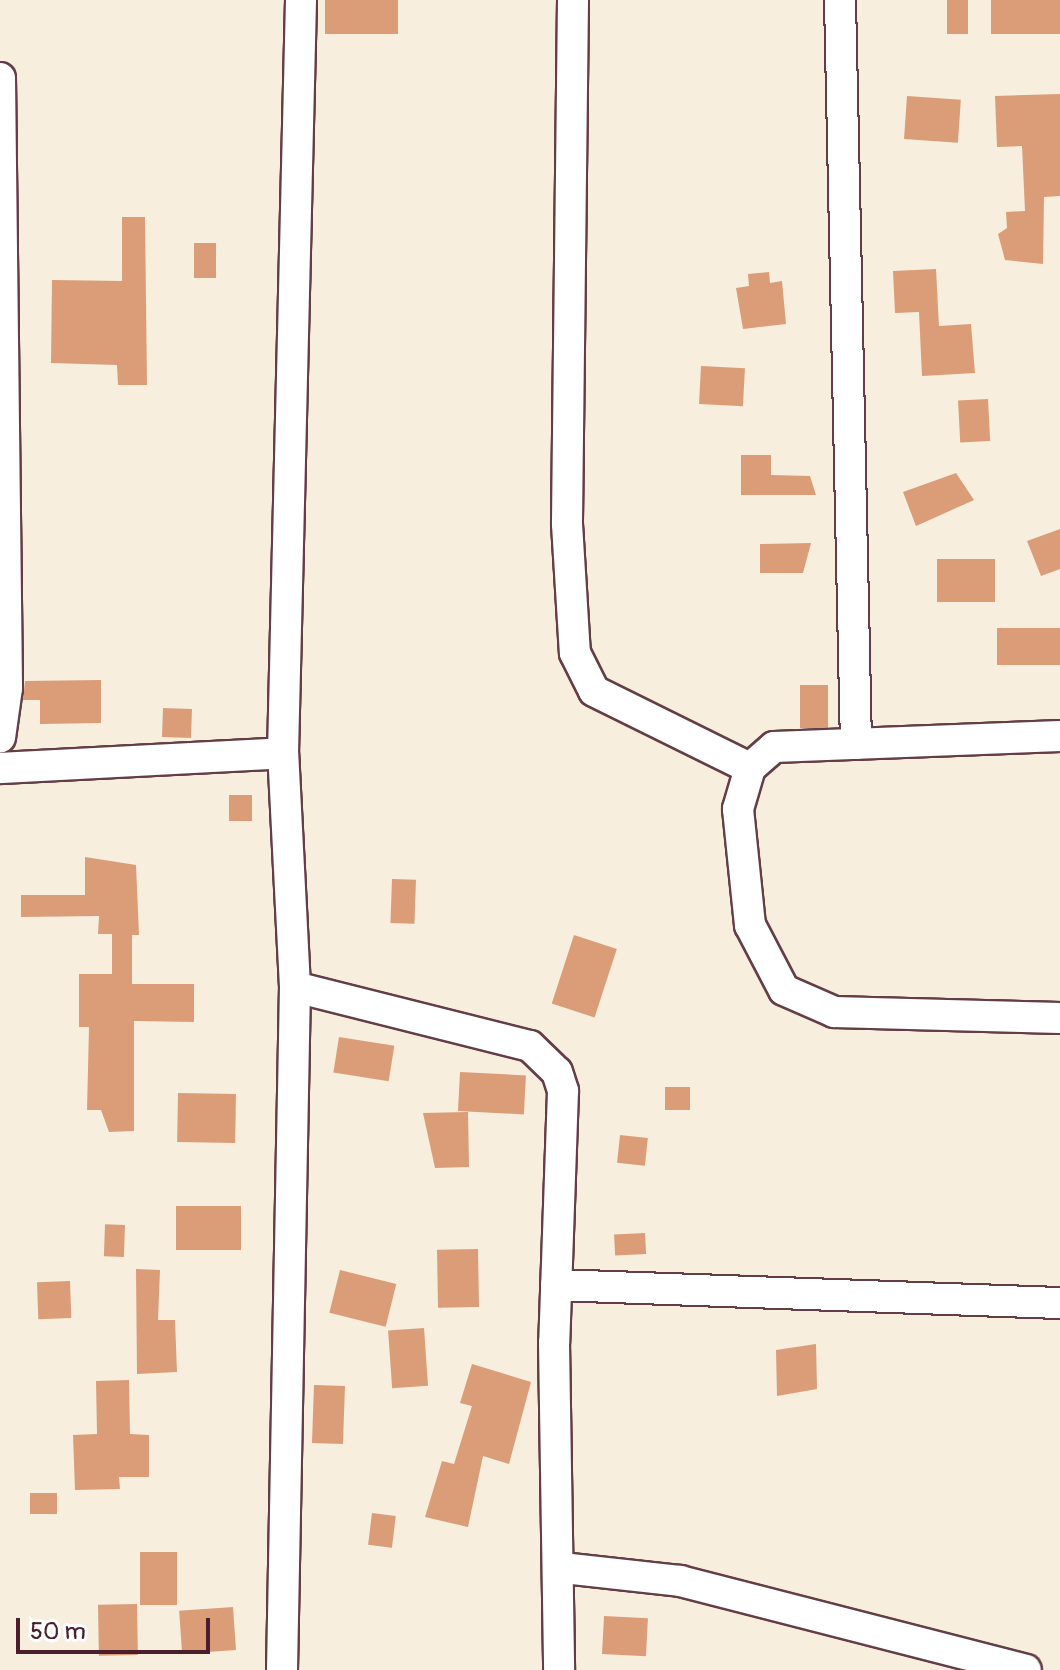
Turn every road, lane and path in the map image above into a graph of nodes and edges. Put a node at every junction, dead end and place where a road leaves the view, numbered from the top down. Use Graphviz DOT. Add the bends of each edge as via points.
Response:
graph roads {
  1 [pos="301,0"];
  2 [pos="573,0"];
  3 [pos="840,0"];
  4 [pos="0,78"];
  5 [pos="2,194"];
  6 [pos="3,480"];
  7 [pos="1060,736"];
  8 [pos="0,738"];
  9 [pos="856,744"];
  10 [pos="283,753"];
  11 [pos="0,768"];
  12 [pos="750,768"];
  13 [pos="295,987"];
  14 [pos="1060,1018"];
  15 [pos="556,1285"];
  16 [pos="1060,1303"];
  17 [pos="563,1568"];
  18 [pos="282,1670"];
  19 [pos="559,1670"];
  20 [pos="1026,1670"];
  1 -- 10 [label="street"];
  2 -- 12 [label="street" via="567,524 575,653 594,691"];
  3 -- 9 [label="street"];
  4 -- 5 [label="street"];
  5 -- 6 [label="street"];
  6 -- 8 [label="street"];
  7 -- 9 [label="street"];
  9 -- 12 [label="street" via="774,747"];
  10 -- 11 [label="street"];
  10 -- 13 [label="street"];
  12 -- 14 [label="street" via="738,809 750,925 784,990 834,1012"];
  13 -- 15 [label="street" via="500,1036 548,1059 563,1091"];
  13 -- 18 [label="street"];
  15 -- 16 [label="street"];
  15 -- 17 [label="street"];
  17 -- 19 [label="street"];
  17 -- 20 [label="street" via="680,1581"];
}
